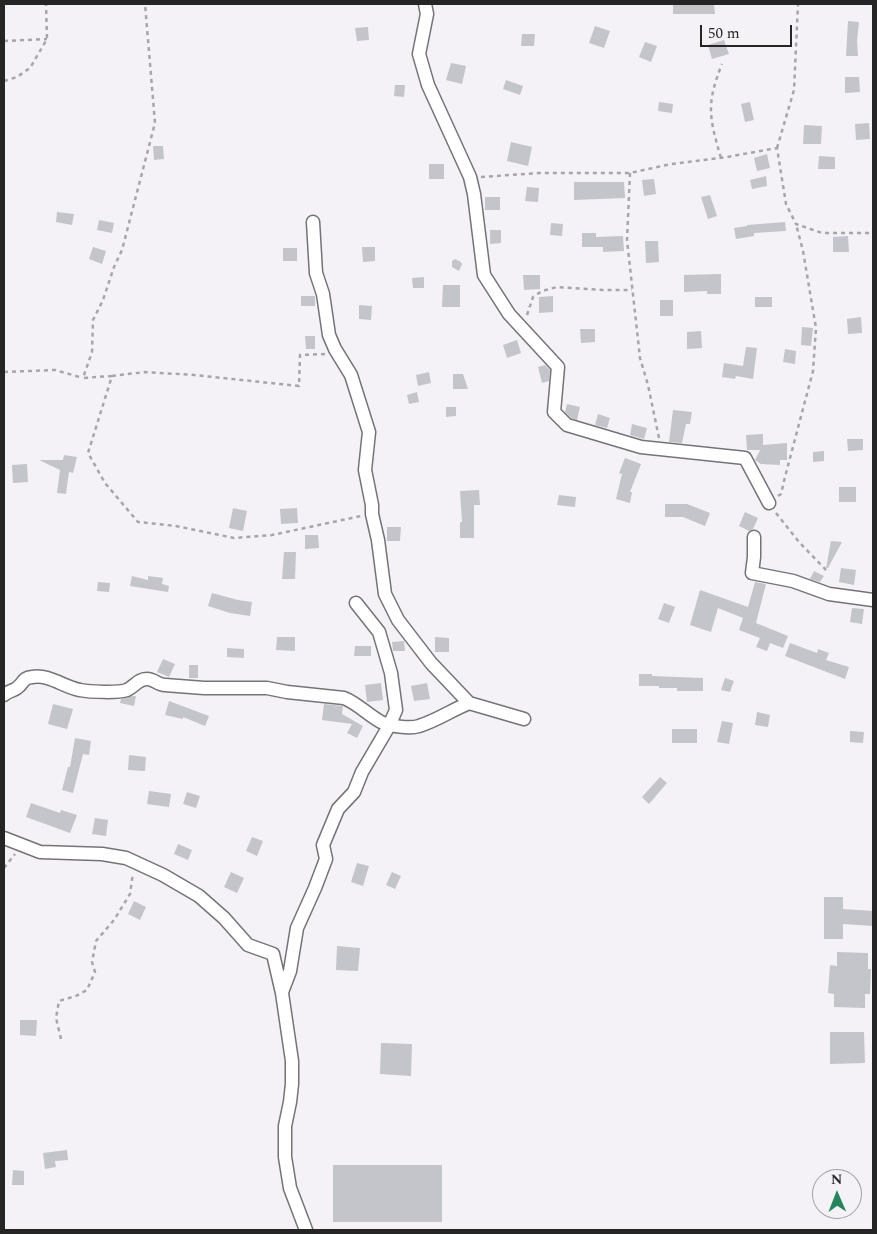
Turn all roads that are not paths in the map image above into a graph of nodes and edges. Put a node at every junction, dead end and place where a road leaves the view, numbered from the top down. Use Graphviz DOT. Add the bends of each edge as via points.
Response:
graph roads {
  1 [pos="425,4"];
  2 [pos="313,222"];
  3 [pos="769,503"];
  4 [pos="754,537"];
  5 [pos="873,600"];
  6 [pos="356,603"];
  7 [pos="4,695"];
  8 [pos="469,703"];
  9 [pos="524,720"];
  10 [pos="389,726"];
  11 [pos="4,838"];
  12 [pos="273,954"];
  13 [pos="290,971"];
  14 [pos="282,993"];
  15 [pos="306,1230"];
  1 -- 3 [label="street" via="427,14 420,54 428,85 470,177 484,275 509,314 558,367 554,412 567,425 641,446 745,458"];
  2 -- 8 [label="street" via="316,273 323,294 329,336 351,375 369,432 365,470 385,594 398,620 431,663"];
  4 -- 5 [label="street" via="752,573 793,581 829,594"];
  6 -- 10 [label="street" via="380,632 391,673 396,710"];
  7 -- 10 [label="street" via="33,676 54,679 82,691 119,691 147,679 165,686 267,688 344,698"];
  8 -- 9 [label="street"];
  8 -- 10 [label="street" via="417,727"];
  10 -- 13 [label="street" via="354,792 338,809 323,845 326,859 297,928"];
  11 -- 12 [label="street" via="40,852 126,858 199,896 248,945"];
  12 -- 13 [label="street"];
  12 -- 14 [label="street"];
  13 -- 14 [label="street"];
  14 -- 15 [label="street" via="292,1061 290,1102 284,1126 285,1157 290,1188"];
}
